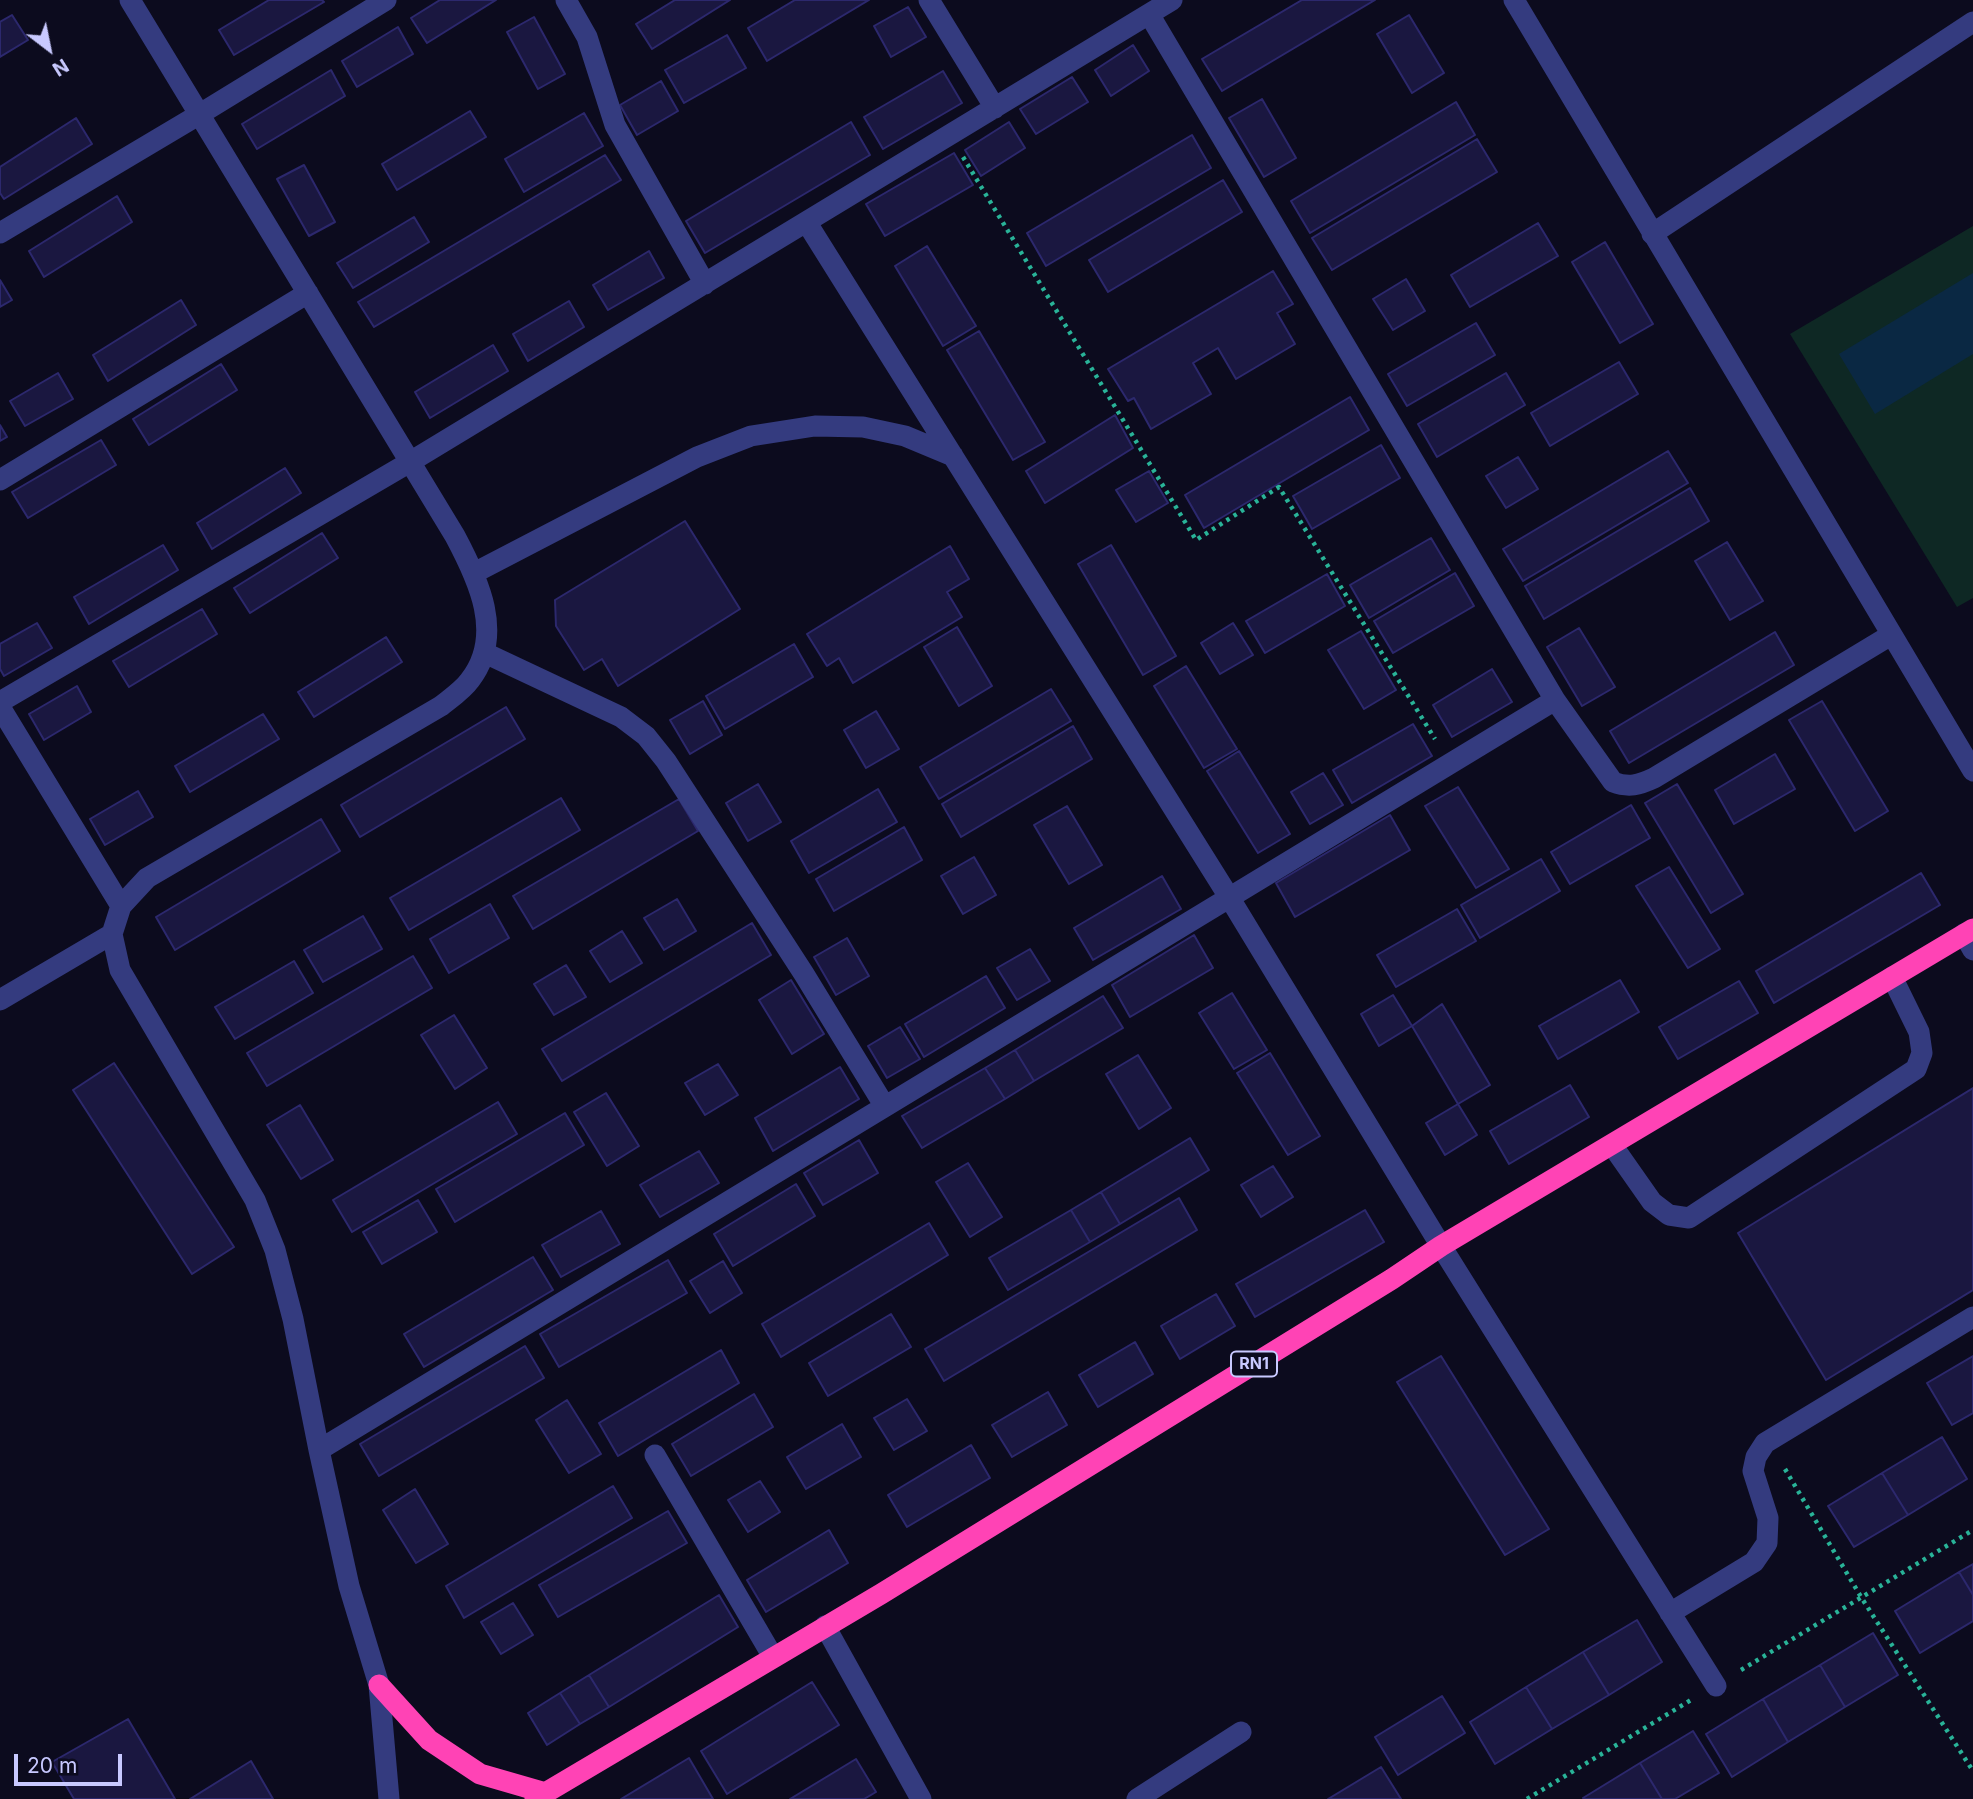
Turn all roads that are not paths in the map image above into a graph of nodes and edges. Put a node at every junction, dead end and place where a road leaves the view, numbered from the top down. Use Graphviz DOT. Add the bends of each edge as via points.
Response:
graph roads {
  1 [pos="131,0"];
  2 [pos="386,0"];
  3 [pos="566,0"];
  4 [pos="929,0"];
  5 [pos="1172,0"];
  6 [pos="1514,0"];
  7 [pos="1149,14"];
  8 [pos="1973,22"];
  9 [pos="995,108"];
  10 [pos="200,114"];
  11 [pos="807,223"];
  12 [pos="0,233"];
  13 [pos="1653,234"];
  14 [pos="705,284"];
  15 [pos="308,293"];
  16 [pos="953,456"];
  17 [pos="410,462"];
  18 [pos="0,480"];
  19 [pos="474,573"];
  20 [pos="1891,635"];
  21 [pos="485,653"];
  22 [pos="1555,700"];
  23 [pos="0,702"];
  24 [pos="0,707"];
  25 [pos="1973,771"];
  26 [pos="1229,897"];
  27 [pos="121,906"];
  28 [pos="112,934"];
  29 [pos="1970,938"];
  30 [pos="1892,977"];
  31 [pos="0,1000"];
  32 [pos="884,1105"];
  33 [pos="1612,1145"];
  34 [pos="1441,1246"];
  35 [pos="1973,1317"];
  36 [pos="319,1450"];
  37 [pos="655,1455"];
  38 [pos="1671,1613"];
  39 [pos="825,1626"];
  40 [pos="773,1657"];
  41 [pos="379,1685"];
  42 [pos="1716,1686"];
  43 [pos="1241,1732"];
  44 [pos="540,1796"];
  45 [pos="388,1799"];
  46 [pos="921,1799"];
  47 [pos="1137,1799"];
  1 -- 10 [label="street"];
  2 -- 10 [label="street"];
  3 -- 14 [label="street" via="587,37 615,125"];
  4 -- 9 [label="street"];
  5 -- 7 [label="street"];
  6 -- 13 [label="street"];
  7 -- 9 [label="street"];
  7 -- 22 [label="street"];
  8 -- 13 [label="street"];
  9 -- 11 [label="street"];
  10 -- 12 [label="street"];
  10 -- 15 [label="street"];
  11 -- 14 [label="street"];
  11 -- 16 [label="street"];
  13 -- 20 [label="street"];
  14 -- 17 [label="street"];
  15 -- 17 [label="street"];
  15 -- 18 [label="street"];
  16 -- 19 [label="street" via="905,436 863,428 814,426 751,436 697,457"];
  16 -- 26 [label="street"];
  17 -- 19 [label="street"];
  17 -- 23 [label="street"];
  19 -- 21 [label="street" via="486,613"];
  20 -- 22 [label="street" via="1637,785 1612,782"];
  20 -- 25 [label="street"];
  21 -- 27 [label="street" via="470,681 441,706 147,878"];
  21 -- 32 [label="street" via="621,717 646,736 674,772"];
  22 -- 26 [label="street"];
  24 -- 27 [label="street"];
  26 -- 32 [label="street"];
  26 -- 34 [label="street"];
  27 -- 28 [label="street"];
  28 -- 31 [label="street"];
  28 -- 36 [label="street" via="120,970 255,1200 275,1250 293,1319"];
  29 -- 30 [label="highway, RN1"];
  30 -- 33 [label="highway, RN1"];
  30 -- 33 [label="street" via="1919,1032 1922,1053 1916,1069 1689,1218 1669,1215 1652,1202"];
  32 -- 36 [label="street"];
  33 -- 34 [label="highway, RN1"];
  34 -- 38 [label="street"];
  34 -- 39 [label="highway, RN1"];
  35 -- 38 [label="street" via="1765,1443 1753,1471 1768,1518 1767,1543 1754,1562"];
  36 -- 41 [label="street" via="349,1586"];
  37 -- 40 [label="street"];
  38 -- 42 [label="street"];
  39 -- 40 [label="highway, RN1"];
  39 -- 46 [label="street"];
  40 -- 44 [label="highway, RN1"];
  41 -- 44 [label="highway" via="429,1740 480,1774"];
  41 -- 45 [label="street"];
  43 -- 47 [label="street"];
}
